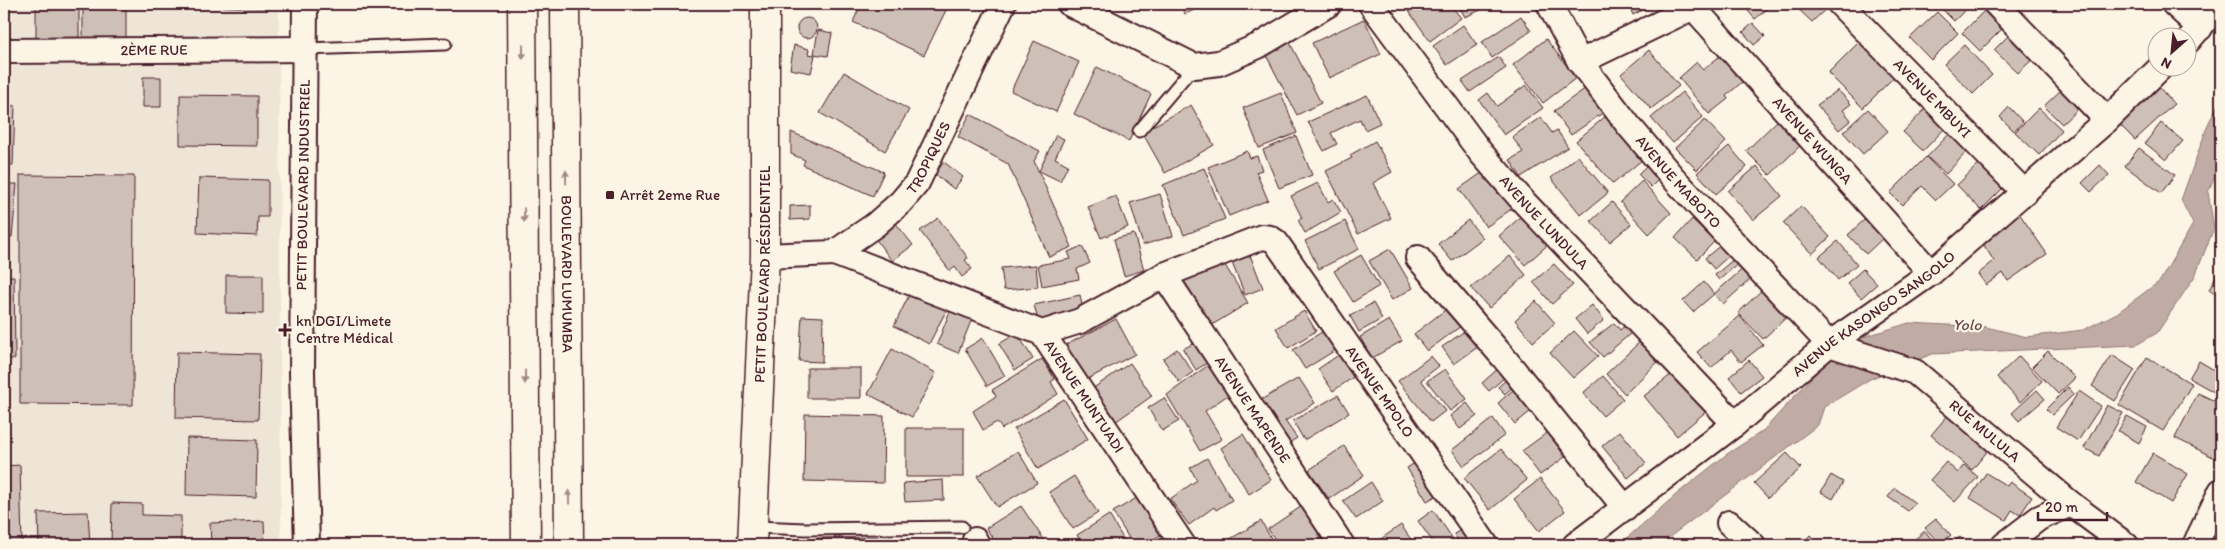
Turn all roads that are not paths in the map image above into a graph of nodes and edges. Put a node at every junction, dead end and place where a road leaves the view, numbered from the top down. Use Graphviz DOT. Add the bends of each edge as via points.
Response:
graph roads {
  1 [pos="305,4"];
  2 [pos="522,4"];
  3 [pos="564,4"];
  4 [pos="765,4"];
  5 [pos="1003,4"];
  6 [pos="1070,4"];
  7 [pos="1329,4"];
  8 [pos="1371,4"];
  9 [pos="1549,4"];
  10 [pos="1840,4"];
  11 [pos="1996,4"];
  12 [pos="2174,4"];
  13 [pos="2219,4"];
  14 [pos="1697,5"];
  15 [pos="2190,28"];
  16 [pos="2198,29"];
  17 [pos="445,44"];
  18 [pos="305,50"];
  19 [pos="4,51"];
  20 [pos="1580,62"];
  21 [pos="1194,66"];
  22 [pos="2150,78"];
  23 [pos="2107,120"];
  24 [pos="1139,131"];
  25 [pos="2025,192"];
  26 [pos="834,253"];
  27 [pos="765,256"];
  28 [pos="1418,258"];
  29 [pos="1931,272"];
  30 [pos="1164,275"];
  31 [pos="1042,333"];
  32 [pos="1829,344"];
  33 [pos="1735,424"];
  34 [pos="2221,491"];
  35 [pos="2071,504"];
  36 [pos="1625,508"];
  37 [pos="1729,523"];
  38 [pos="753,536"];
  39 [pos="971,537"];
  40 [pos="307,545"];
  41 [pos="526,545"];
  42 [pos="570,545"];
  43 [pos="1183,545"];
  44 [pos="1342,545"];
  45 [pos="1486,545"];
  46 [pos="1575,545"];
  47 [pos="1753,545"];
  48 [pos="2004,545"];
  49 [pos="2126,545"];
  50 [pos="2196,545"];
  1 -- 18 [label="street, PETIT BOULEVARD INDUSTRIEL"];
  2 -- 41 [label="main road, one-way"];
  42 -- 3 [label="main road, BOULEVARD LUMUMBA, one-way"];
  4 -- 27 [label="main road, PETIT BOULEVARD RÉSIDENTIEL"];
  5 -- 26 [label="street, TROPIQUES" via="917,183 875,225"];
  6 -- 21 [label="street"];
  7 -- 21 [label="street" via="1258,46 1219,63"];
  8 -- 33 [label="street, AVENUE LUNDULA" via="1481,153"];
  9 -- 20 [label="street, AVENUE MABOTO"];
  10 -- 25 [label="street, AVENUE MBUYI"];
  11 -- 23 [label="street"];
  12 -- 15 [label="street"];
  13 -- 16 [label="street"];
  14 -- 20 [label="street"];
  14 -- 29 [label="street, AVENUE WUNGA"];
  17 -- 18 [label="lane"];
  18 -- 19 [label="street, 2ÈME RUE"];
  18 -- 40 [label="street, PETIT BOULEVARD INDUSTRIEL" via="302,373"];
  20 -- 32 [label="street, AVENUE MABOTO" via="1676,181"];
  21 -- 24 [label="lane"];
  22 -- 23 [label="street, AVENUE KASONGO SANGOLO"];
  23 -- 25 [label="street, AVENUE KASONGO SANGOLO"];
  25 -- 29 [label="street, AVENUE KASONGO SANGOLO"];
  26 -- 27 [label="street"];
  26 -- 31 [label="street, AVENUE MUNTUADI"];
  27 -- 38 [label="main road, PETIT BOULEVARD RÉSIDENTIEL"];
  28 -- 36 [label="street"];
  29 -- 32 [label="street, AVENUE KASONGO SANGOLO"];
  30 -- 31 [label="street" via="1080,321"];
  30 -- 44 [label="street, AVENUE MAPENDE"];
  30 -- 45 [label="street, AVENUE MPOLO" via="1262,237 1276,242"];
  31 -- 43 [label="street, AVENUE MUNTUADI"];
  32 -- 33 [label="street, AVENUE KASONGO SANGOLO"];
  32 -- 35 [label="street, RUE MULULA" via="1915,372"];
  33 -- 36 [label="street, AVENUE KASONGO SANGOLO"];
  34 -- 50 [label="street"];
  35 -- 48 [label="street" via="2039,518"];
  35 -- 49 [label="street, RUE MULULA"];
  36 -- 46 [label="street, AVENUE KASONGO SANGOLO"];
  37 -- 47 [label="street"];
  38 -- 39 [label="lane" via="805,529"];
}
